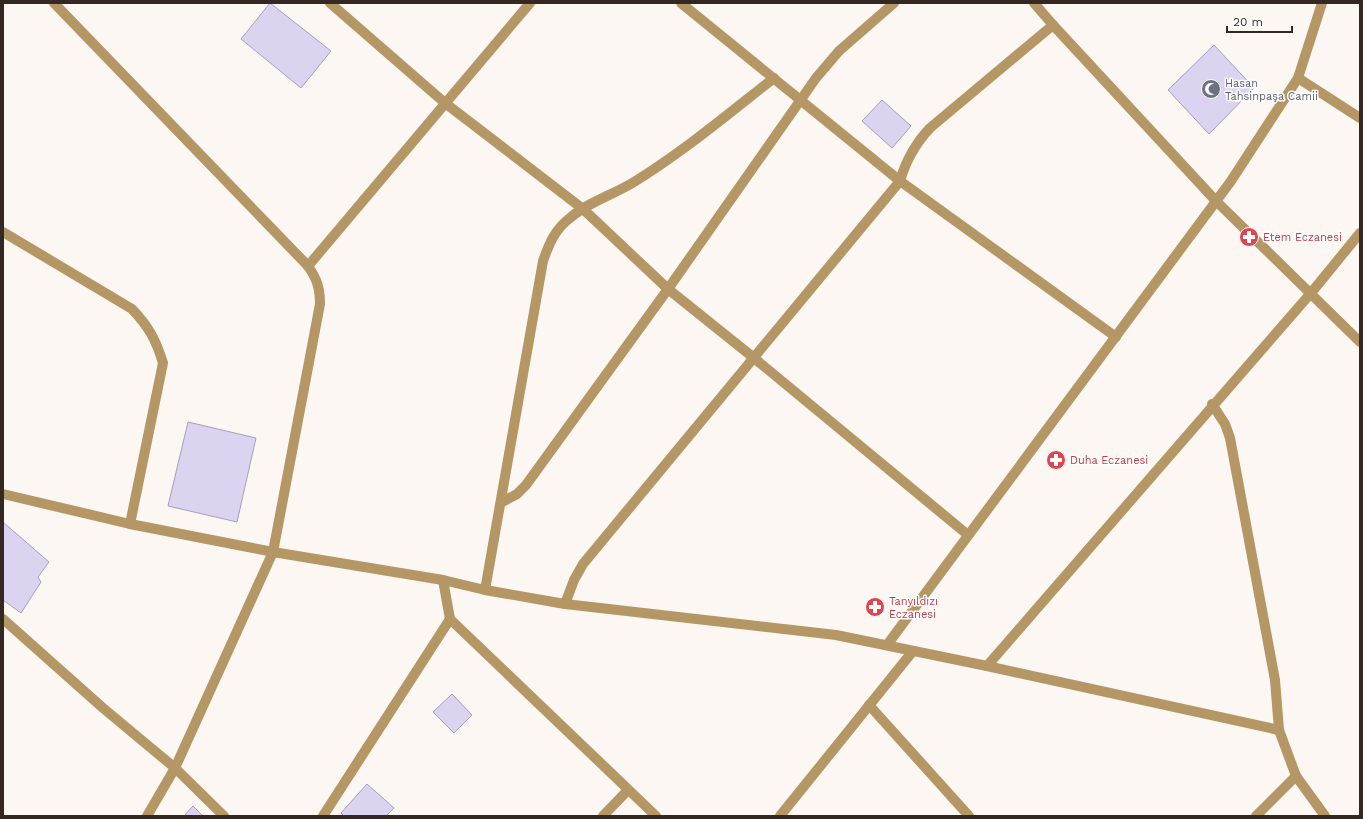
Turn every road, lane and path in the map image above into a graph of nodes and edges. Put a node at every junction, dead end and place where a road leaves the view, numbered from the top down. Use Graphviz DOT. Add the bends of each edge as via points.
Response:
graph roads {
  1 [pos="54,3"];
  2 [pos="330,3"];
  3 [pos="530,3"];
  4 [pos="681,3"];
  5 [pos="894,3"];
  6 [pos="1034,3"];
  7 [pos="1322,3"];
  8 [pos="341,7"];
  9 [pos="1053,25"];
  10 [pos="774,78"];
  11 [pos="1298,78"];
  12 [pos="800,100"];
  13 [pos="445,103"];
  14 [pos="1360,118"];
  15 [pos="900,181"];
  16 [pos="1216,201"];
  17 [pos="583,209"];
  18 [pos="3,232"];
  19 [pos="1360,233"];
  20 [pos="308,266"];
  21 [pos="668,289"];
  22 [pos="1310,293"];
  23 [pos="1116,337"];
  24 [pos="1360,342"];
  25 [pos="754,358"];
  26 [pos="1212,404"];
  27 [pos="3,494"];
  28 [pos="502,502"];
  29 [pos="130,524"];
  30 [pos="968,535"];
  31 [pos="273,552"];
  32 [pos="443,580"];
  33 [pos="485,590"];
  34 [pos="565,604"];
  35 [pos="3,619"];
  36 [pos="450,619"];
  37 [pos="887,645"];
  38 [pos="912,651"];
  39 [pos="987,666"];
  40 [pos="869,705"];
  41 [pos="1279,730"];
  42 [pos="175,768"];
  43 [pos="1296,776"];
  44 [pos="628,790"];
  45 [pos="147,816"];
  46 [pos="224,816"];
  47 [pos="323,816"];
  48 [pos="603,816"];
  49 [pos="656,816"];
  50 [pos="780,816"];
  51 [pos="969,816"];
  52 [pos="1256,816"];
  53 [pos="1325,816"];
  1 -- 20 [label="street"];
  2 -- 8 [label="street"];
  3 -- 13 [label="street"];
  4 -- 10 [label="street"];
  5 -- 12 [label="street" via="839,51"];
  6 -- 9 [label="street"];
  7 -- 11 [label="street"];
  8 -- 13 [label="street"];
  9 -- 15 [label="street" via="930,128 910,154"];
  9 -- 16 [label="street"];
  10 -- 12 [label="street"];
  10 -- 17 [label="street" via="673,156 633,183"];
  11 -- 14 [label="street"];
  11 -- 16 [label="street"];
  12 -- 15 [label="street"];
  12 -- 21 [label="street"];
  13 -- 17 [label="street"];
  13 -- 20 [label="street"];
  15 -- 23 [label="street"];
  15 -- 25 [label="street"];
  16 -- 22 [label="street"];
  16 -- 23 [label="street"];
  17 -- 21 [label="street"];
  17 -- 28 [label="street" via="557,230 543,261"];
  18 -- 29 [label="street" via="132,309 147,324 157,343 163,363"];
  19 -- 22 [label="street"];
  20 -- 31 [label="street" via="317,279 320,304"];
  21 -- 25 [label="street"];
  21 -- 28 [label="street" via="526,485 517,494"];
  22 -- 24 [label="street"];
  22 -- 26 [label="street"];
  23 -- 30 [label="street"];
  25 -- 30 [label="street"];
  25 -- 34 [label="street" via="583,564"];
  26 -- 39 [label="street"];
  26 -- 41 [label="street" via="1225,424 1230,438 1275,680"];
  27 -- 29 [label="street"];
  28 -- 33 [label="street"];
  29 -- 31 [label="street"];
  30 -- 37 [label="street"];
  31 -- 32 [label="street"];
  31 -- 42 [label="street"];
  32 -- 33 [label="street"];
  32 -- 36 [label="street"];
  33 -- 34 [label="street"];
  34 -- 37 [label="street" via="836,635"];
  35 -- 42 [label="street"];
  36 -- 44 [label="street"];
  36 -- 47 [label="street"];
  37 -- 38 [label="street"];
  38 -- 39 [label="street"];
  38 -- 40 [label="street"];
  39 -- 41 [label="street"];
  40 -- 50 [label="street"];
  40 -- 51 [label="street"];
  41 -- 43 [label="street"];
  42 -- 45 [label="street"];
  42 -- 46 [label="street"];
  43 -- 52 [label="street"];
  43 -- 53 [label="street"];
  44 -- 48 [label="street"];
  44 -- 49 [label="street"];
}
